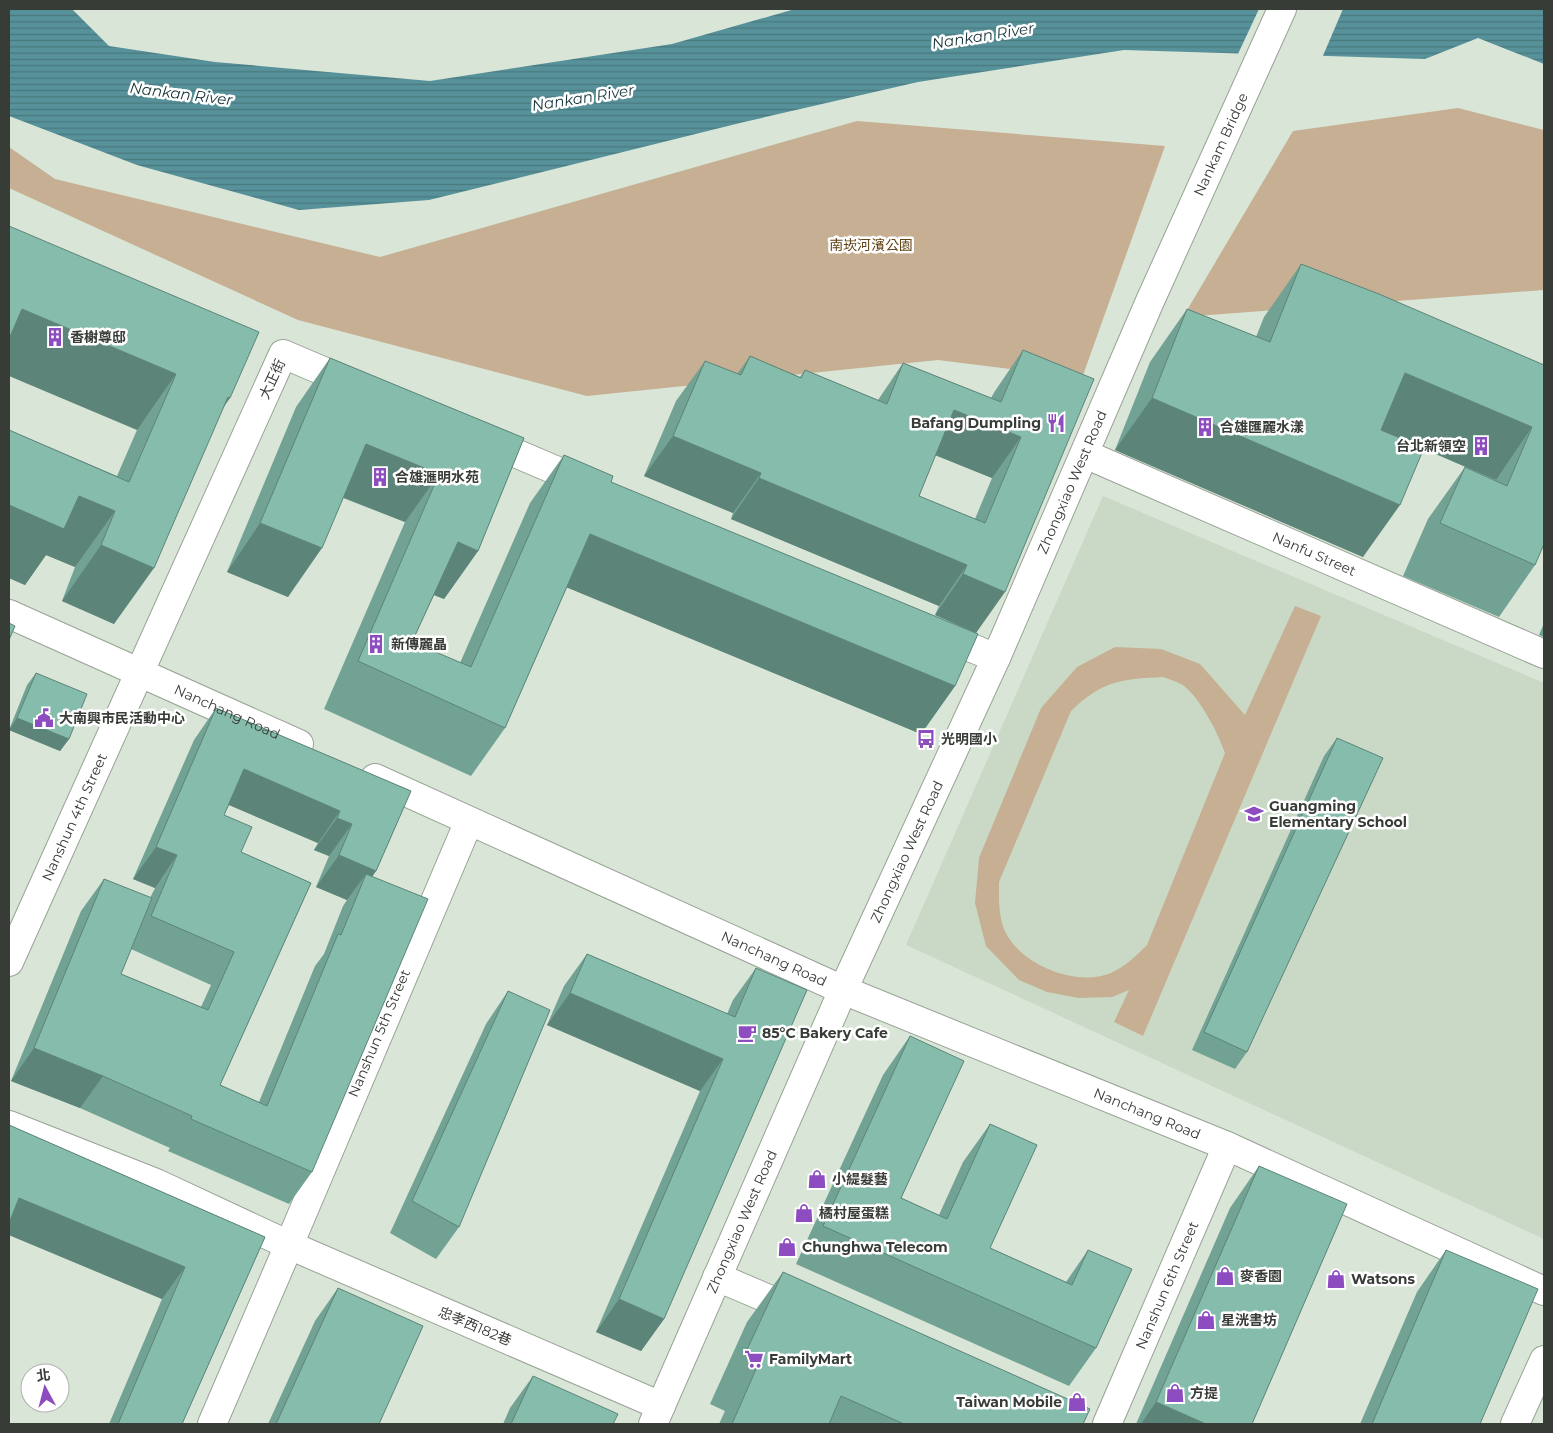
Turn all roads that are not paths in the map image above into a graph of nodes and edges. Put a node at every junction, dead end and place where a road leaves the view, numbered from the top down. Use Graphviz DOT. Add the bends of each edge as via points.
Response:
graph roads {
  1 [pos="1282,9"];
  2 [pos="1160,279"];
  3 [pos="374,393"];
  4 [pos="457,428"];
  5 [pos="1085,454"];
  6 [pos="612,494"];
  7 [pos="9,614"];
  8 [pos="914,623"];
  9 [pos="1544,654"];
  10 [pos="996,658"];
  11 [pos="139,672"];
  12 [pos="317,752"];
  13 [pos="353,768"];
  14 [pos="469,821"];
  15 [pos="9,962"];
  16 [pos="844,990"];
  17 [pos="9,1125"];
  18 [pos="1227,1146"];
  19 [pos="288,1245"];
  20 [pos="718,1277"];
  21 [pos="1544,1290"];
  22 [pos="826,1324"];
  23 [pos="1544,1360"];
  24 [pos="657,1415"];
  25 [pos="212,1424"];
  26 [pos="1107,1424"];
  27 [pos="1516,1424"];
  1 -- 2 [label="street, Nankam Bridge"];
  2 -- 5 [label="street, Zhongxiao West Road"];
  3 -- 11 [label="street, 大正街" via="283,354"];
  4 -- 6 [label="street"];
  5 -- 9 [label="street, Nanfu Street"];
  5 -- 10 [label="street, Zhongxiao West Road"];
  7 -- 11 [label="street, Nanchang Road"];
  8 -- 10 [label="street"];
  10 -- 16 [label="street, Zhongxiao West Road"];
  11 -- 12 [label="street, Nanchang Road"];
  11 -- 15 [label="street, Nanshun 4th Street"];
  13 -- 14 [label="street, Nanchang Road"];
  14 -- 16 [label="street, Nanchang Road"];
  14 -- 19 [label="street, Nanshun 5th Street"];
  16 -- 18 [label="street, Nanchang Road"];
  16 -- 20 [label="street, Zhongxiao West Road"];
  17 -- 19 [label="street" via="156,1183"];
  18 -- 21 [label="street, Nanchang Road"];
  18 -- 26 [label="street, Nanshun 6th Street"];
  19 -- 24 [label="street, 忠孝西182巷"];
  19 -- 25 [label="street, Nanshun 5th Street"];
  20 -- 22 [label="street"];
  20 -- 24 [label="street, Zhongxiao West Road"];
  23 -- 27 [label="street"];
}
